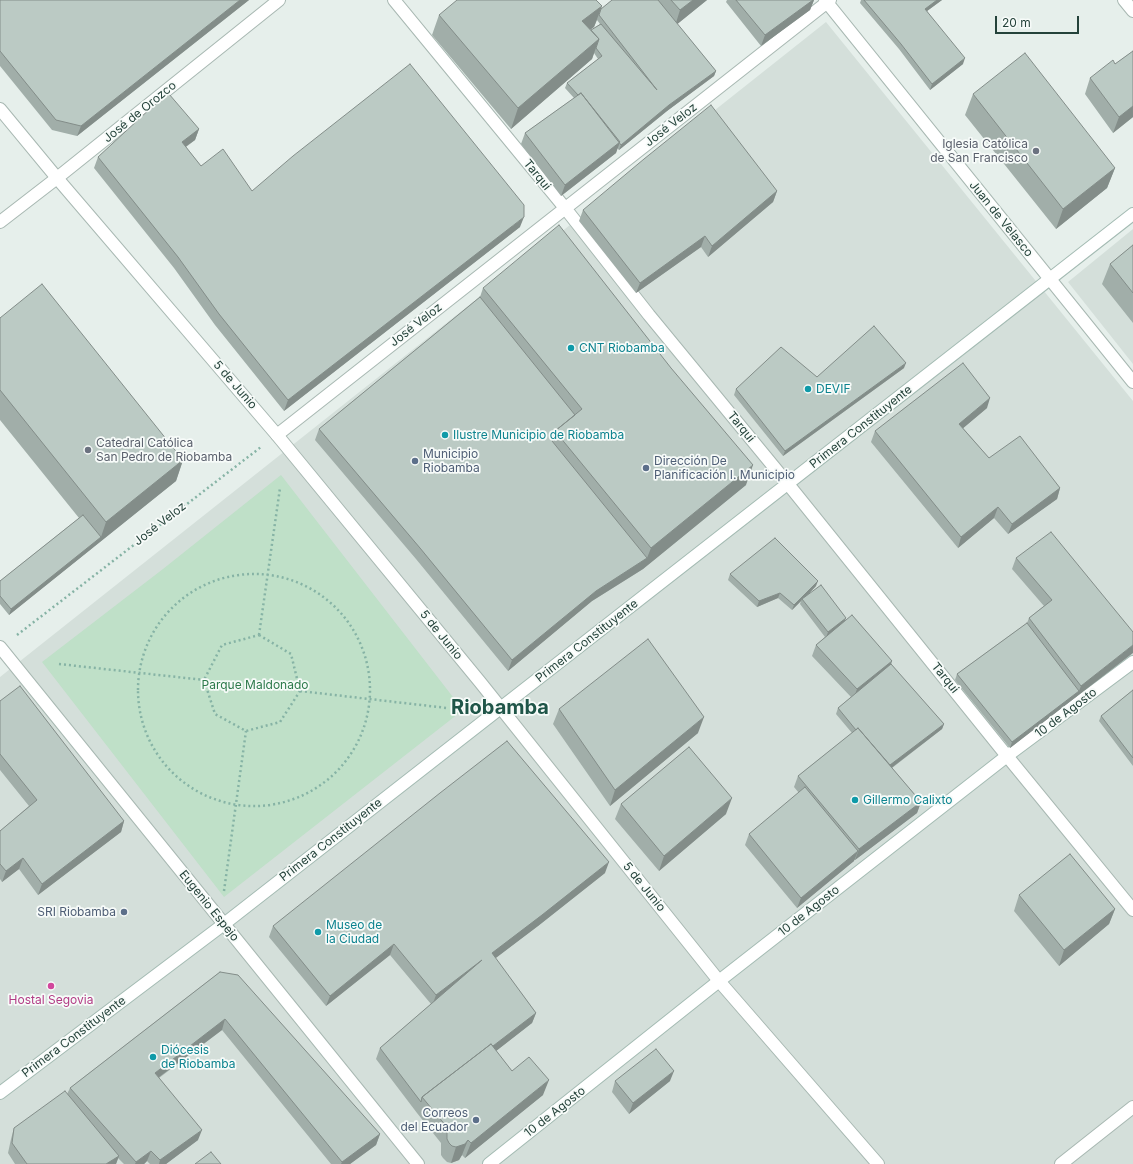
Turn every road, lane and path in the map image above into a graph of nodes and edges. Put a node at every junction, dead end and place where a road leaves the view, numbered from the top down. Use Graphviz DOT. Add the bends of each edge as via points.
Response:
graph roads {
  1 [pos="280,0"];
  2 [pos="394,0"];
  3 [pos="1124,0"];
  4 [pos="827,1"];
  5 [pos="1133,11"];
  6 [pos="0,109"];
  7 [pos="57,178"];
  8 [pos="565,208"];
  9 [pos="1133,214"];
  10 [pos="0,222"];
  11 [pos="1050,280"];
  12 [pos="1133,382"];
  13 [pos="277,435"];
  14 [pos="788,484"];
  15 [pos="280,488"];
  16 [pos="267,574"];
  17 [pos="259,635"];
  18 [pos="0,648"];
  19 [pos="1133,662"];
  20 [pos="59,664"];
  21 [pos="140,673"];
  22 [pos="204,680"];
  23 [pos="300,692"];
  24 [pos="369,699"];
  25 [pos="447,708"];
  26 [pos="501,708"];
  27 [pos="246,731"];
  28 [pos="1008,756"];
  29 [pos="236,805"];
  30 [pos="224,897"];
  31 [pos="1133,910"];
  32 [pos="224,924"];
  33 [pos="719,981"];
  34 [pos="0,1093"];
  35 [pos="1133,1108"];
  36 [pos="418,1164"];
  37 [pos="489,1164"];
  38 [pos="878,1164"];
  39 [pos="1061,1164"];
  1 -- 7 [label="street, José de Orozco"];
  2 -- 8 [label="street, Tarqui"];
  3 -- 5 [label="street"];
  4 -- 8 [label="street, José Veloz"];
  4 -- 11 [label="street, Juan de Velasco"];
  6 -- 7 [label="street, 5 de Junio"];
  7 -- 10 [label="street, José de Orozco"];
  7 -- 13 [label="street, 5 de Junio"];
  8 -- 13 [label="street, José Veloz"];
  8 -- 14 [label="street, Tarqui"];
  9 -- 11 [label="street, Primera Constituyente"];
  11 -- 12 [label="street, Juan de Velasco"];
  11 -- 14 [label="street, Primera Constituyente"];
  13 -- 18 [label="path, José Veloz"];
  13 -- 26 [label="street, 5 de Junio"];
  14 -- 26 [label="street, Primera Constituyente"];
  14 -- 28 [label="street, Tarqui"];
  15 -- 16 [label="path"];
  16 -- 17 [label="path"];
  16 -- 21 [label="path" via="230,575 188,593 156,626"];
  16 -- 24 [label="path" via="276,574 318,591 351,623 369,665"];
  17 -- 22 [label="path" via="222,645"];
  17 -- 23 [label="path" via="291,654"];
  18 -- 32 [label="street, Eugenio Espejo"];
  19 -- 28 [label="street, 10 de Agosto"];
  20 -- 21 [label="path"];
  21 -- 22 [label="path"];
  21 -- 29 [label="path" via="140,714 158,756 190,788"];
  22 -- 27 [label="path" via="215,714"];
  23 -- 24 [label="path"];
  23 -- 27 [label="path" via="280,722"];
  24 -- 25 [label="path"];
  24 -- 29 [label="path" via="369,711 352,754 320,786 279,805"];
  26 -- 32 [label="street, Primera Constituyente"];
  26 -- 33 [label="street, 5 de Junio"];
  27 -- 29 [label="path"];
  28 -- 31 [label="street, Tarqui"];
  28 -- 33 [label="street, 10 de Agosto"];
  29 -- 30 [label="path"];
  32 -- 34 [label="street, Primera Constituyente"];
  32 -- 36 [label="street, Eugenio Espejo"];
  33 -- 37 [label="street, 10 de Agosto"];
  33 -- 38 [label="street, 5 de Junio"];
  35 -- 39 [label="street"];
}
